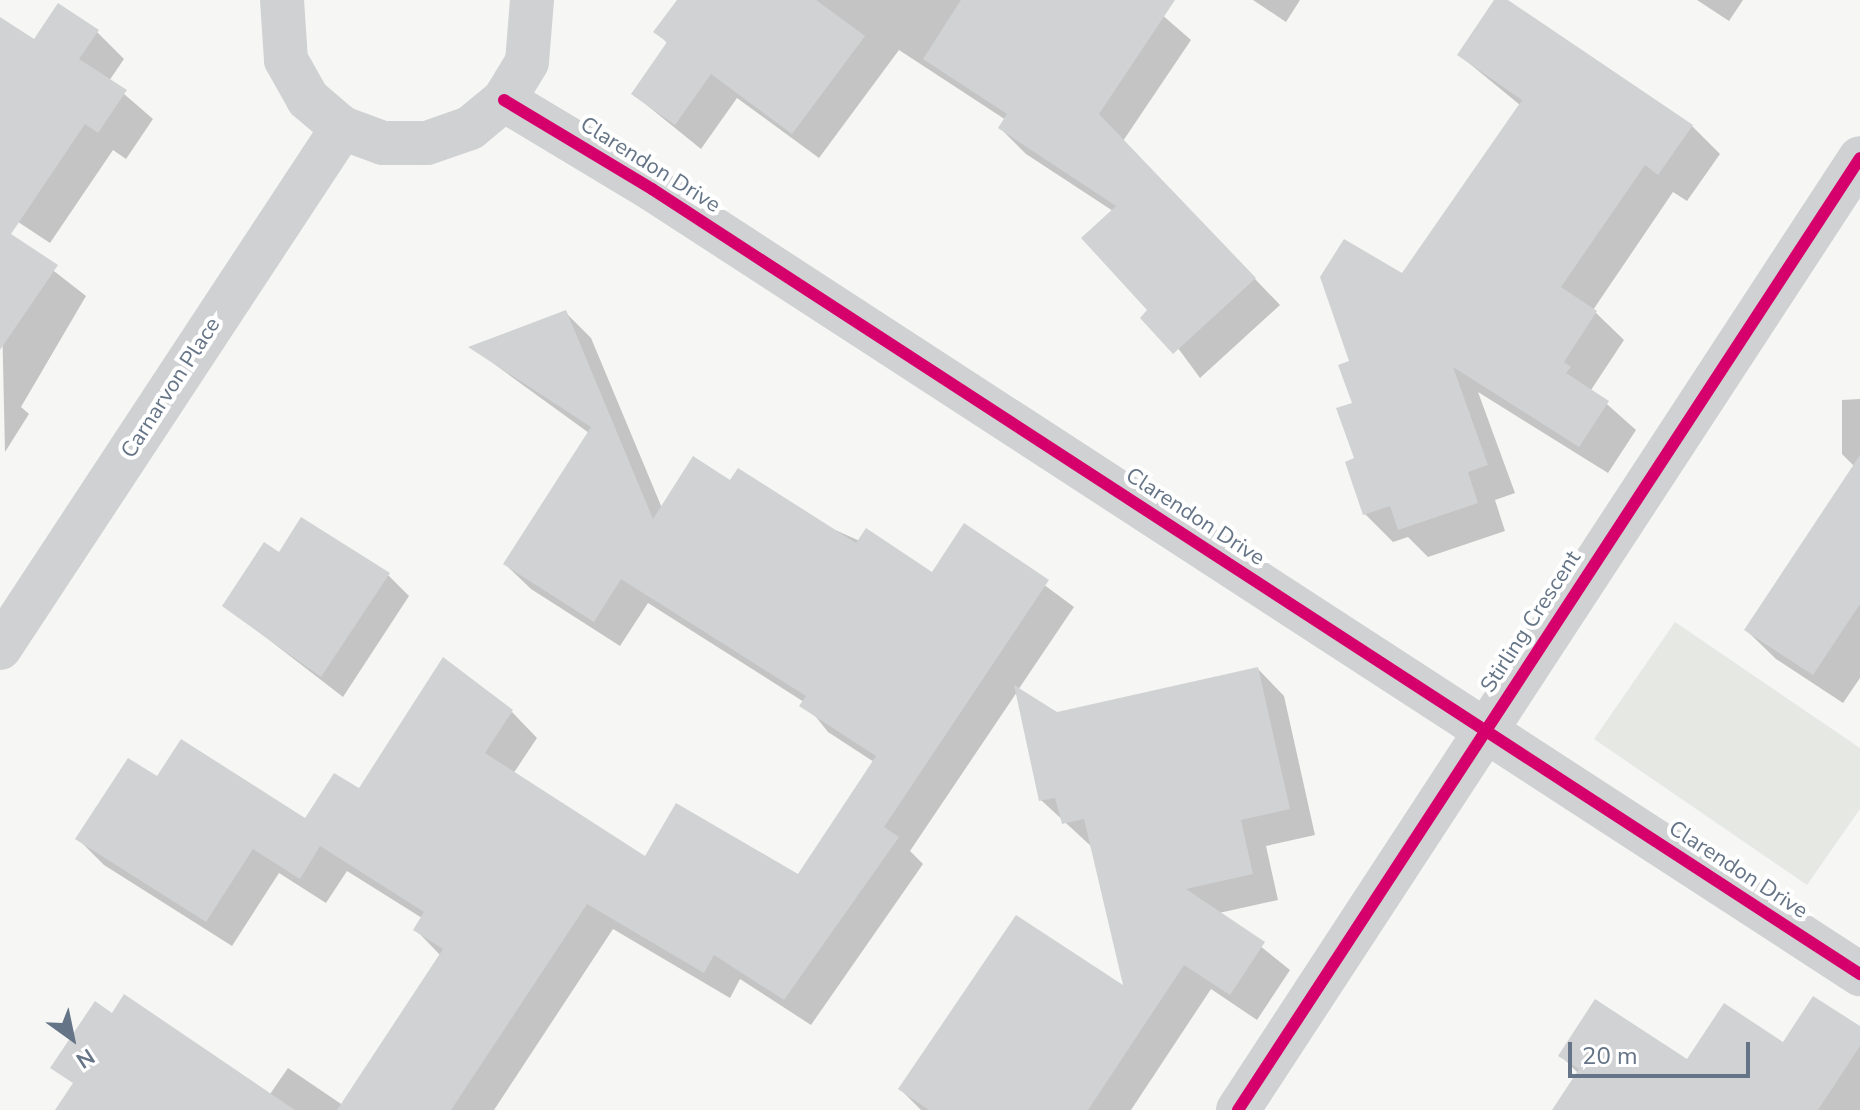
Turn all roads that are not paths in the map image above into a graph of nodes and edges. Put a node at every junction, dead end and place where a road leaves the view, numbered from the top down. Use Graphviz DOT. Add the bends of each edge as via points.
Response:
graph roads {
  1 [pos="282,0"];
  2 [pos="532,0"];
  3 [pos="504,100"];
  4 [pos="342,128"];
  5 [pos="1860,158"];
  6 [pos="0,648"];
  7 [pos="1485,728"];
  8 [pos="1860,974"];
  9 [pos="1238,1110"];
  1 -- 4 [label="street" via="286,60 308,99"];
  2 -- 3 [label="street" via="527,62"];
  3 -- 4 [label="street" via="470,128 427,143 383,143"];
  3 -- 7 [label="street, Clarendon Drive"];
  4 -- 6 [label="street, Carnarvon Place"];
  5 -- 7 [label="street, Stirling Crescent"];
  7 -- 8 [label="street, Clarendon Drive"];
  7 -- 9 [label="street, Stirling Crescent"];
}
